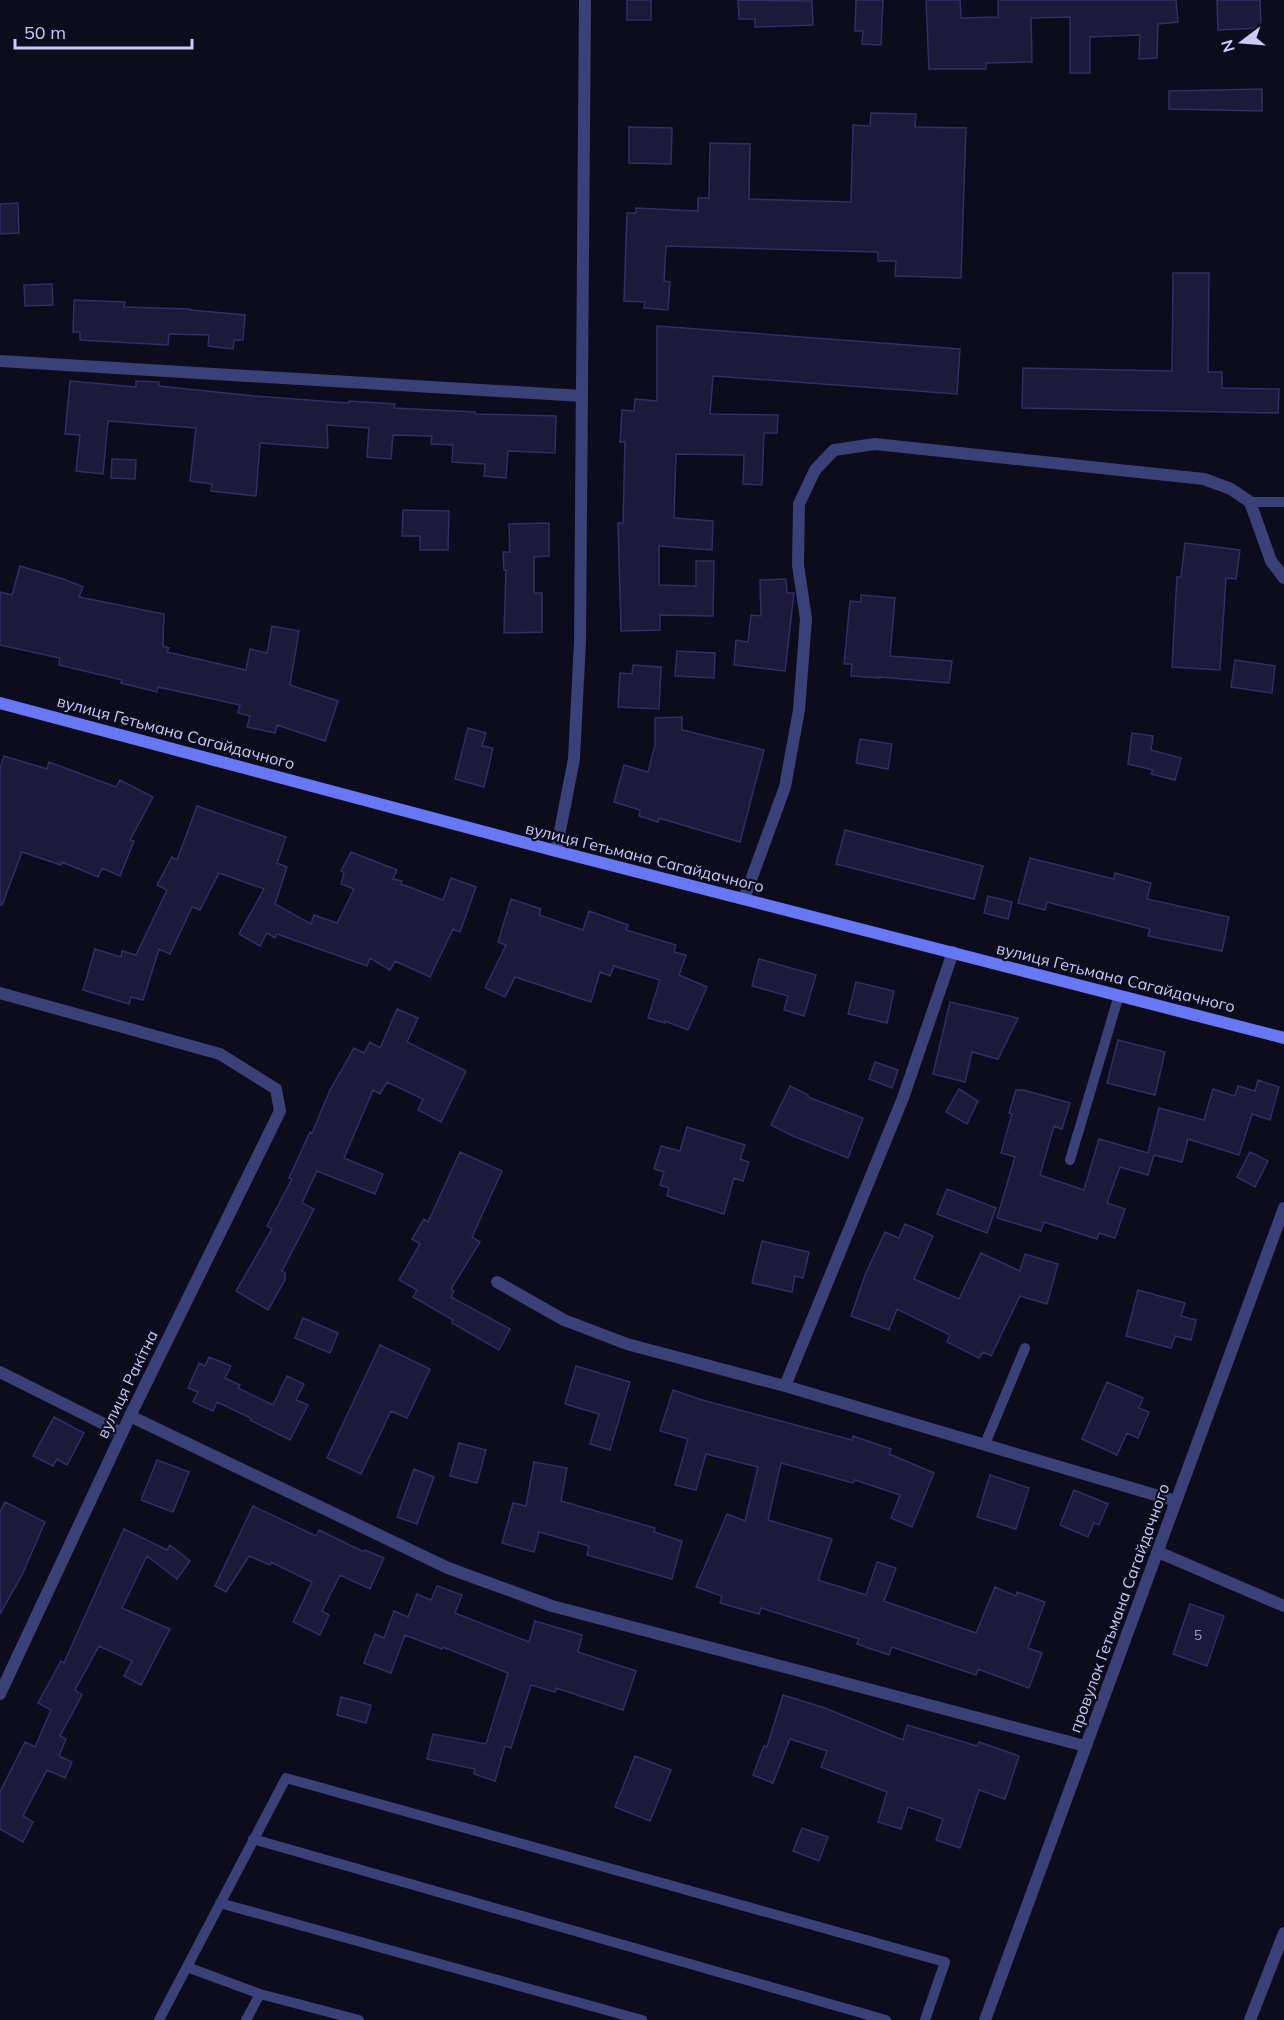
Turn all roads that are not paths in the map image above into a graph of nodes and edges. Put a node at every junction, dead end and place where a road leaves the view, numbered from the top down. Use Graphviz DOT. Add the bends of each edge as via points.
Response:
graph roads {
  1 [pos="585,0"];
  2 [pos="0,361"];
  3 [pos="582,396"];
  4 [pos="1250,502"];
  5 [pos="1284,502"];
  6 [pos="1284,579"];
  7 [pos="0,703"];
  8 [pos="556,851"];
  9 [pos="744,899"];
  10 [pos="953,952"];
  11 [pos="0,993"];
  12 [pos="1119,995"];
  13 [pos="1284,1038"];
  14 [pos="1070,1160"];
  15 [pos="1284,1208"];
  16 [pos="497,1282"];
  17 [pos="1025,1348"];
  18 [pos="0,1372"];
  19 [pos="785,1386"];
  20 [pos="130,1416"];
  21 [pos="122,1433"];
  22 [pos="986,1444"];
  23 [pos="1176,1501"];
  24 [pos="1158,1552"];
  25 [pos="1284,1606"];
  26 [pos="0,1694"];
  27 [pos="1086,1746"];
  28 [pos="253,1839"];
  29 [pos="220,1902"];
  30 [pos="1284,1933"];
  31 [pos="187,1967"];
  32 [pos="260,1994"];
  33 [pos="871,2018"];
  34 [pos="159,2020"];
  35 [pos="246,2020"];
  36 [pos="359,2020"];
  37 [pos="642,2020"];
  38 [pos="886,2020"];
  39 [pos="924,2020"];
  40 [pos="985,2020"];
  41 [pos="1250,2020"];
  1 -- 3 [label="street"];
  2 -- 3 [label="street"];
  3 -- 8 [label="street" via="580,641 574,759"];
  4 -- 5 [label="lane"];
  4 -- 6 [label="street" via="1271,561"];
  4 -- 9 [label="street" via="1232,489 1204,479 875,444 834,450 815,470 800,504 798,565 806,619 799,710 785,787"];
  7 -- 8 [label="main road, вулиця Гетьмана Сагайдачного"];
  8 -- 9 [label="main road, вулиця Гетьмана Сагайдачного"];
  9 -- 10 [label="main road, вулиця Гетьмана Сагайдачного"];
  10 -- 12 [label="main road, вулиця Гетьмана Сагайдачного"];
  10 -- 19 [label="street" via="903,1098"];
  11 -- 20 [label="street, вулиця Ракітна" via="220,1054 276,1089 280,1111"];
  12 -- 13 [label="main road, вулиця Гетьмана Сагайдачного"];
  12 -- 14 [label="lane"];
  15 -- 23 [label="street, провулок Гетьмана Сагайдачного"];
  16 -- 19 [label="street" via="564,1320 627,1344"];
  17 -- 22 [label="lane"];
  18 -- 21 [label="street"];
  19 -- 22 [label="street"];
  20 -- 21 [label="street, вулиця Ракітна"];
  20 -- 27 [label="street" via="448,1569 552,1606"];
  21 -- 26 [label="street, вулиця Ракітна"];
  22 -- 23 [label="street"];
  23 -- 24 [label="street, провулок Гетьмана Сагайдачного"];
  24 -- 25 [label="street"];
  24 -- 27 [label="street, провулок Гетьмана Сагайдачного"];
  27 -- 40 [label="street, провулок Гетьмана Сагайдачного"];
  28 -- 29 [label="lane"];
  28 -- 33 [label="lane"];
  28 -- 39 [label="lane" via="286,1778 945,1962"];
  29 -- 31 [label="lane"];
  29 -- 37 [label="lane"];
  30 -- 41 [label="street"];
  31 -- 32 [label="lane"];
  31 -- 34 [label="lane"];
  32 -- 35 [label="lane"];
  32 -- 36 [label="lane"];
  33 -- 38 [label="lane"];
}
